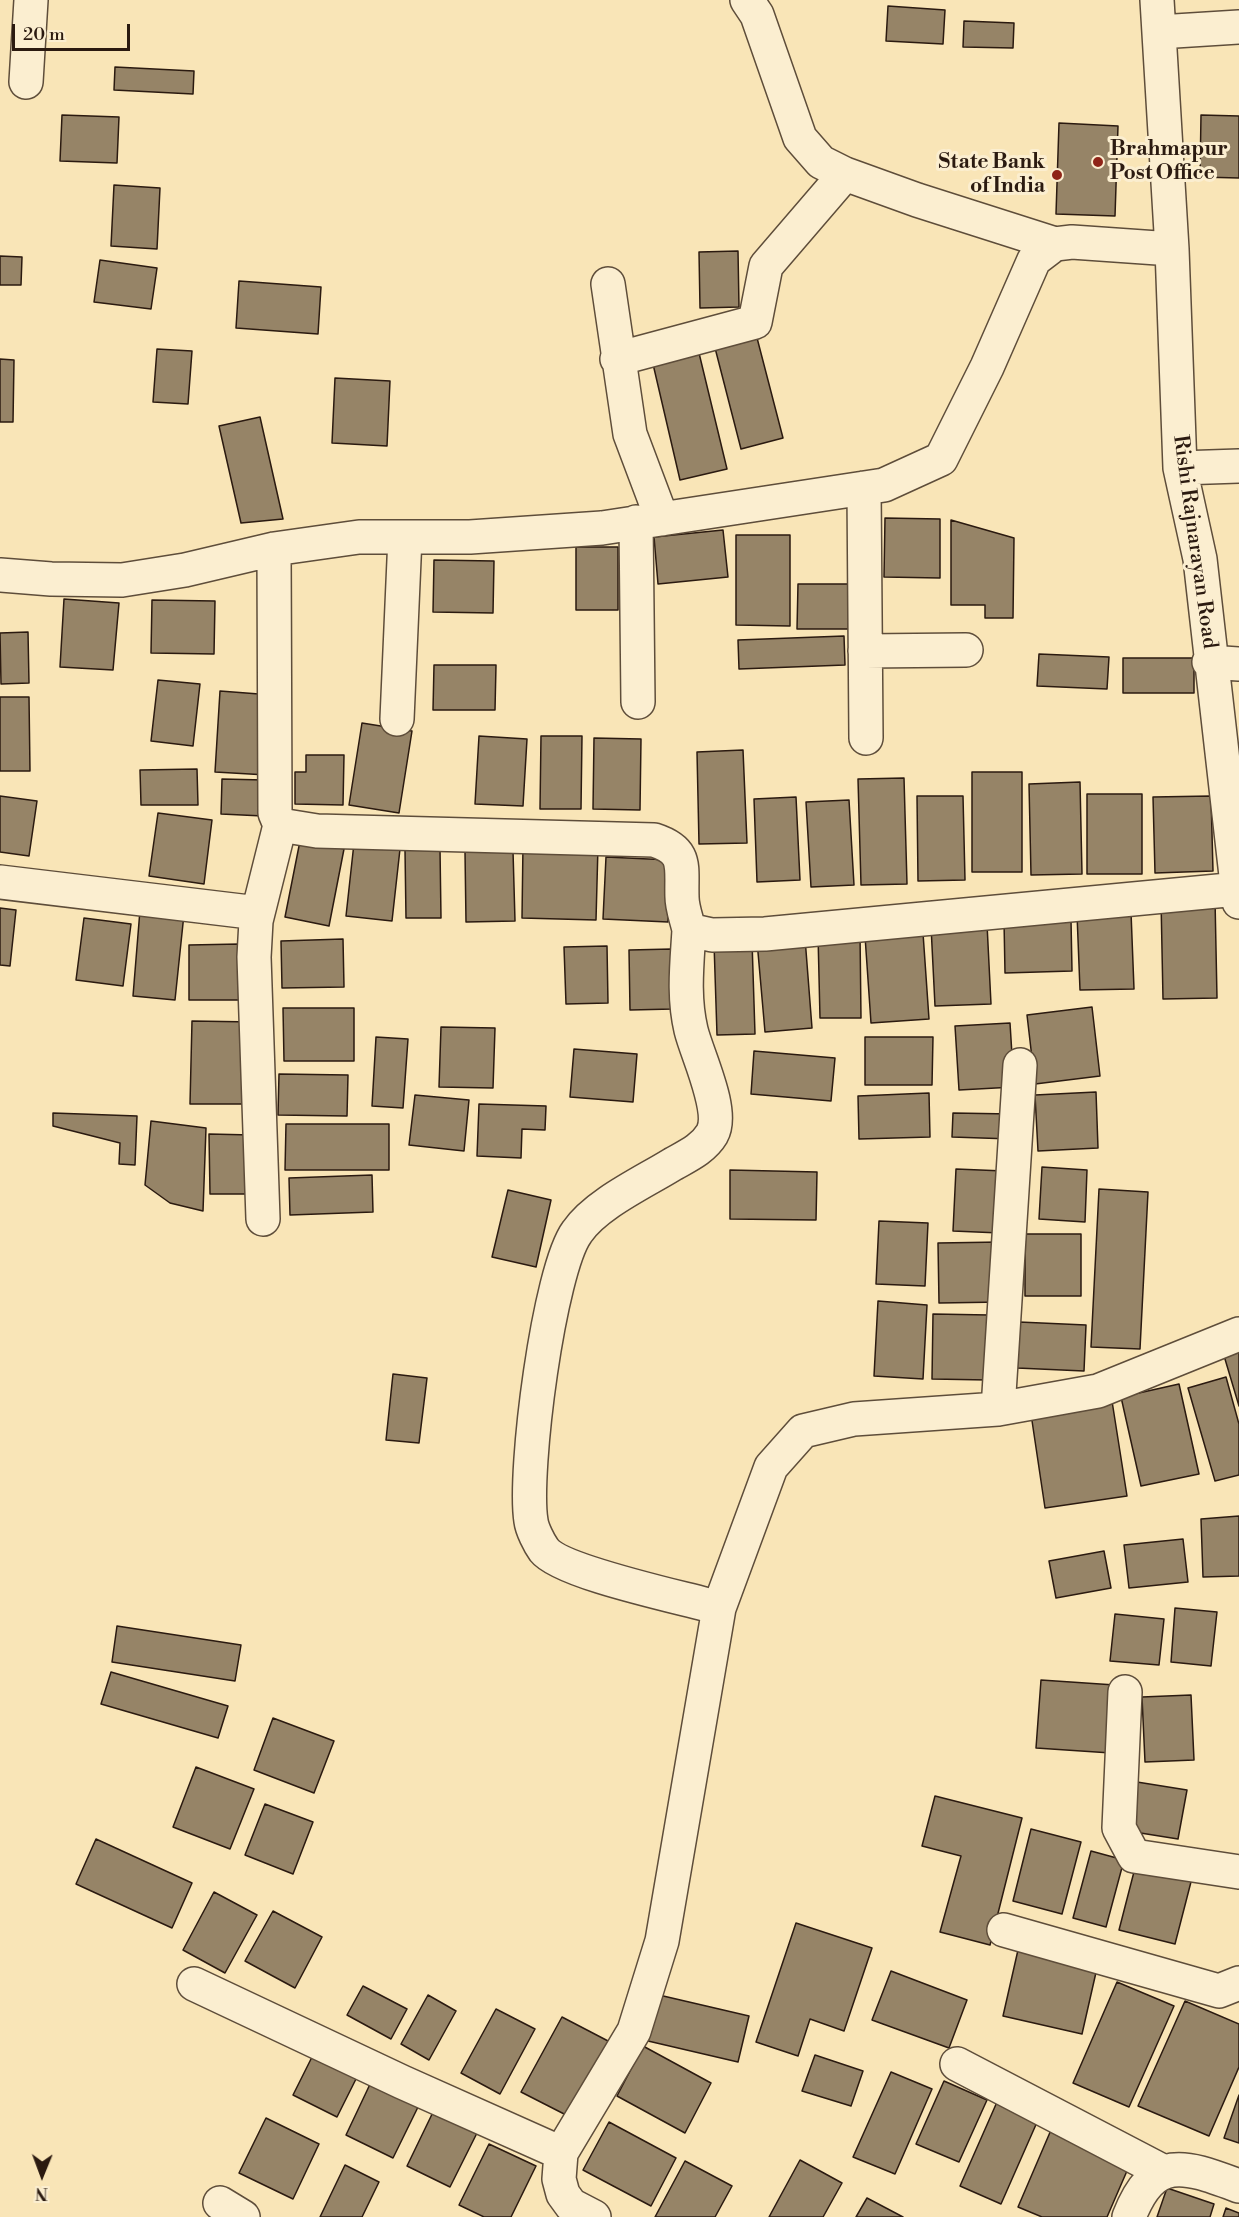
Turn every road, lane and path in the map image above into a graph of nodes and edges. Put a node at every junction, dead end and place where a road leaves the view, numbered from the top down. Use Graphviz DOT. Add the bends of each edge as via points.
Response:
graph roads {
  1 [pos="31,0"];
  2 [pos="747,0"];
  3 [pos="1157,0"];
  4 [pos="1239,27"];
  5 [pos="1159,32"];
  6 [pos="26,82"];
  7 [pos="845,174"];
  8 [pos="1055,244"];
  9 [pos="1172,249"];
  10 [pos="608,285"];
  11 [pos="617,359"];
  12 [pos="1239,466"];
  13 [pos="1180,468"];
  14 [pos="864,488"];
  15 [pos="649,521"];
  16 [pos="405,537"];
  17 [pos="274,549"];
  18 [pos="0,575"];
  19 [pos="966,650"];
  20 [pos="865,651"];
  21 [pos="1224,663"];
  22 [pos="638,702"];
  23 [pos="397,719"];
  24 [pos="866,738"];
  25 [pos="280,825"];
  26 [pos="0,882"];
  27 [pos="1238,893"];
  28 [pos="258,913"];
  29 [pos="689,930"];
  30 [pos="1020,1065"];
  31 [pos="263,1219"];
  32 [pos="1239,1334"];
  33 [pos="998,1409"];
  34 [pos="719,1608"];
  35 [pos="1125,1692"];
  36 [pos="1239,1872"];
  37 [pos="1005,1930"];
  38 [pos="1239,1983"];
  39 [pos="194,1984"];
  40 [pos="957,2064"];
  41 [pos="561,2153"];
  42 [pos="1162,2171"];
  43 [pos="1239,2186"];
  44 [pos="556,2205"];
  45 [pos="594,2217"];
  46 [pos="1129,2217"];
  1 -- 6 [label="street"];
  2 -- 7 [label="street" via="757,15 800,138 821,162"];
  3 -- 5 [label="street, Rishi Rajnarayan Road"];
  4 -- 5 [label="street"];
  5 -- 9 [label="street, Rishi Rajnarayan Road"];
  7 -- 8 [label="street"];
  7 -- 11 [label="street" via="766,266 755,322"];
  8 -- 9 [label="street"];
  8 -- 14 [label="street" via="1034,260 941,459 884,485"];
  9 -- 13 [label="street, Rishi Rajnarayan Road"];
  10 -- 11 [label="street"];
  11 -- 15 [label="street"];
  12 -- 13 [label="street"];
  13 -- 21 [label="street, Rishi Rajnarayan Road"];
  14 -- 15 [label="street"];
  14 -- 20 [label="street"];
  15 -- 16 [label="street" via="470,537"];
  15 -- 22 [label="street"];
  16 -- 17 [label="street" via="359,537"];
  16 -- 23 [label="street"];
  17 -- 18 [label="street" via="122,580"];
  17 -- 25 [label="street" via="275,813"];
  19 -- 20 [label="street"];
  20 -- 24 [label="street"];
  21 -- 27 [label="street, Rishi Rajnarayan Road"];
  25 -- 28 [label="street"];
  25 -- 29 [label="street" via="317,831 654,840 671,846 681,859 682,901"];
  26 -- 28 [label="street"];
  27 -- 29 [label="street" via="765,934 712,935"];
  28 -- 31 [label="street" via="254,957"];
  29 -- 34 [label="street" via="685,994 691,1029 716,1112 713,1133 702,1147 610,1201 577,1232 563,1262 547,1329 530,1486 531,1523 544,1551 572,1567"];
  30 -- 33 [label="street"];
  32 -- 33 [label="street" via="1098,1391"];
  33 -- 34 [label="street" via="854,1419 803,1431 771,1467"];
  34 -- 41 [label="street" via="662,1941 634,2031"];
  35 -- 36 [label="street" via="1119,1828 1134,1856"];
  37 -- 38 [label="street" via="1219,1991"];
  39 -- 41 [label="street"];
  40 -- 42 [label="street"];
  41 -- 44 [label="street"];
  42 -- 43 [label="street" via="1196,2170"];
  42 -- 46 [label="street" via="1147,2182"];
  44 -- 45 [label="street" via="571,2205"];
}
